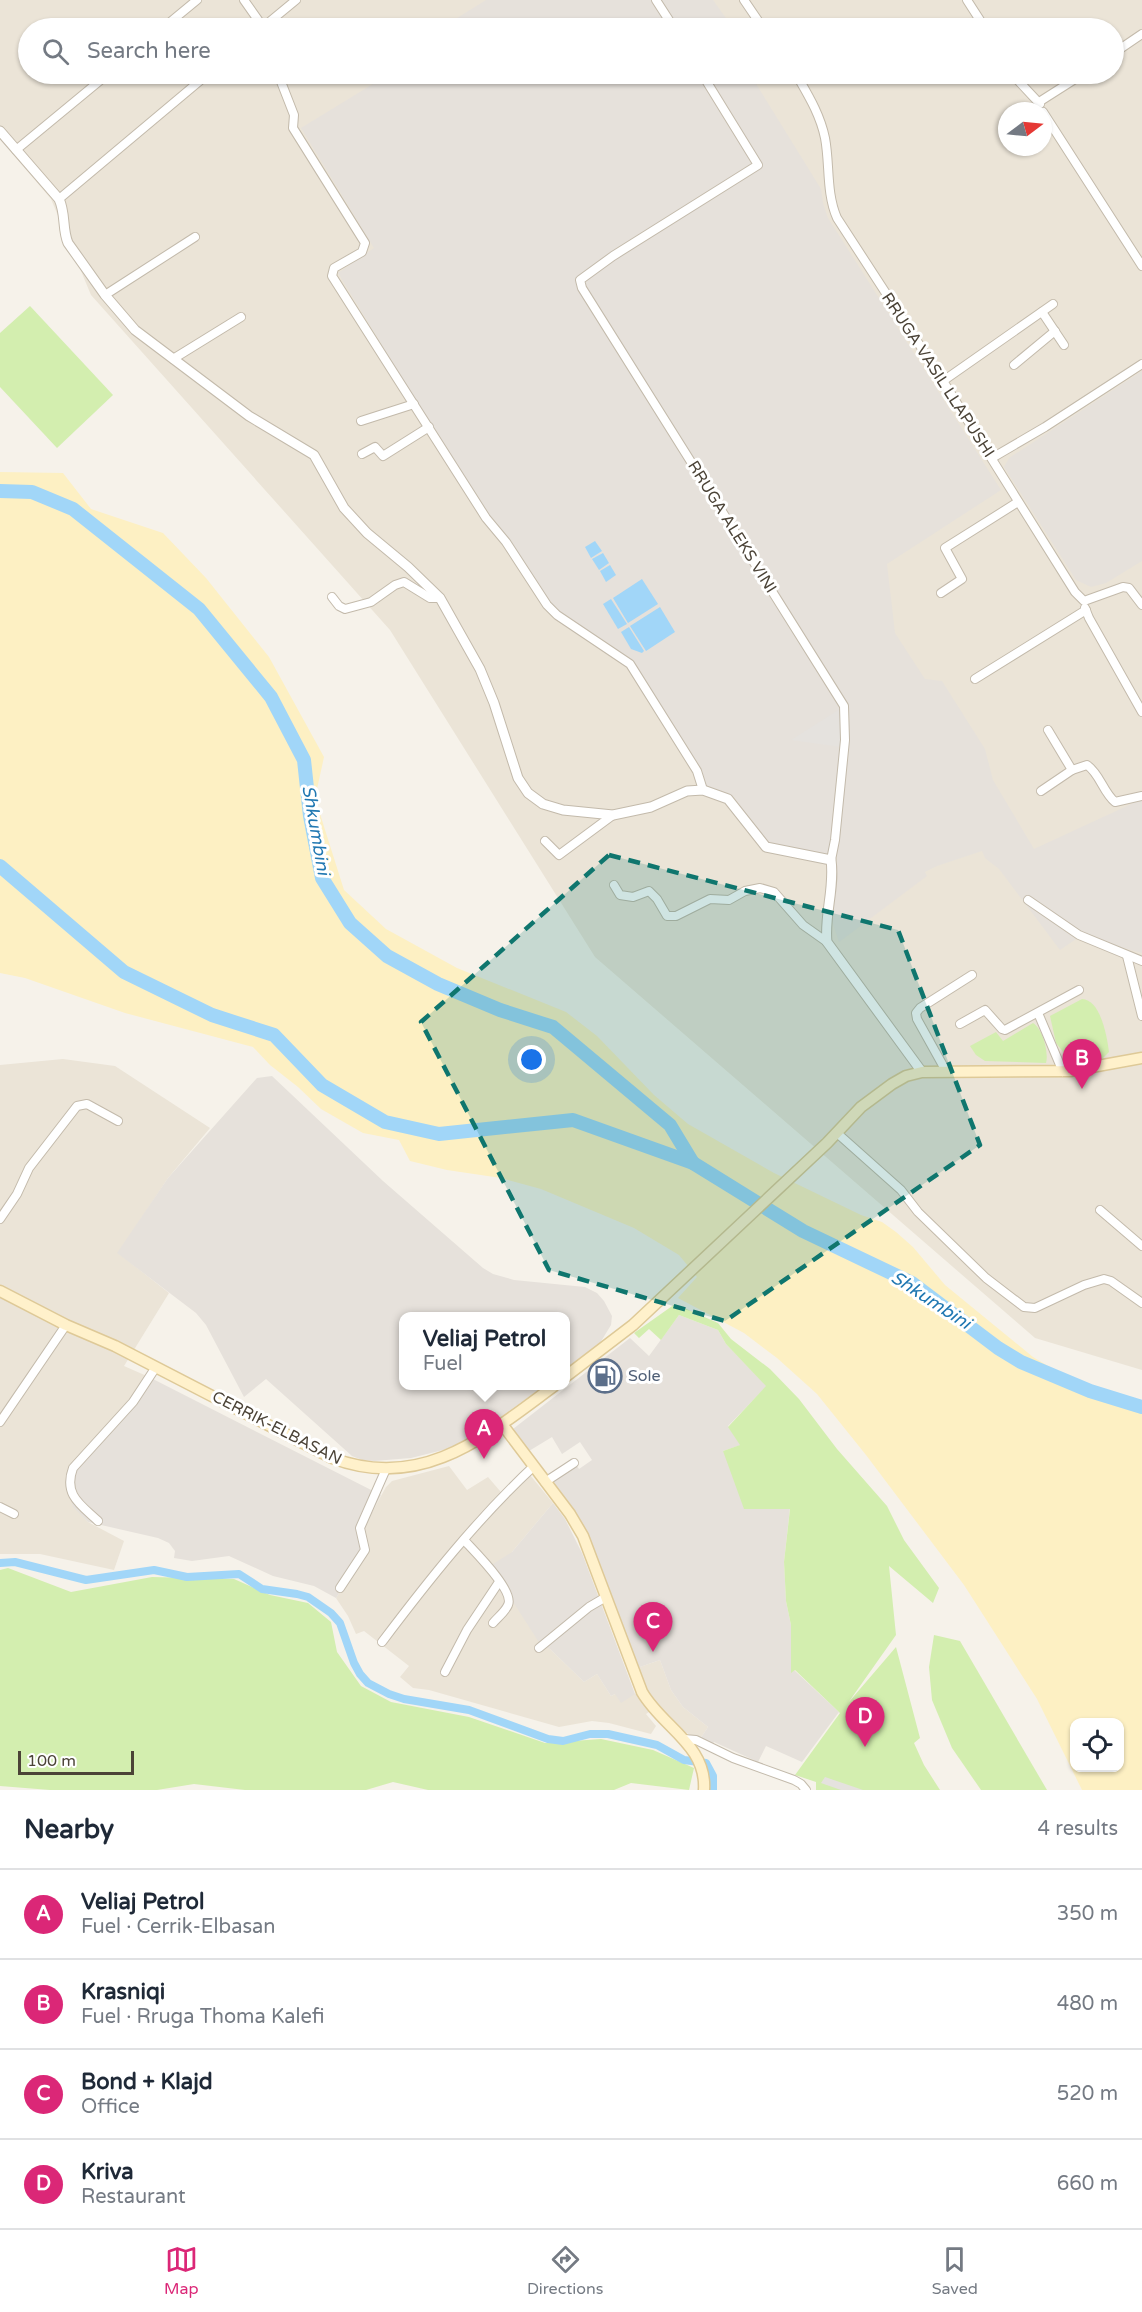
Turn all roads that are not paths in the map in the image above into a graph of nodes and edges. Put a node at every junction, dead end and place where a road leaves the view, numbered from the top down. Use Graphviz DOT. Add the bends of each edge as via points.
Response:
graph roads {
  1 [pos="197,0"];
  2 [pos="244,0"];
  3 [pos="296,0"];
  4 [pos="656,0"];
  5 [pos="744,0"];
  6 [pos="967,0"];
  7 [pos="175,18"];
  8 [pos="256,18"];
  9 [pos="275,18"];
  10 [pos="668,18"];
  11 [pos="756,18"];
  12 [pos="979,18"];
  13 [pos="1142,34"];
  14 [pos="1124,46"];
  15 [pos="96,84"];
  16 [pos="196,84"];
  17 [pos="282,84"];
  18 [pos="708,84"];
  19 [pos="802,84"];
  20 [pos="1022,84"];
  21 [pos="1067,84"];
  22 [pos="1039,102"];
  23 [pos="1052,125"];
  24 [pos="0,131"];
  25 [pos="16,150"];
  26 [pos="59,199"];
  27 [pos="195,237"];
  28 [pos="1142,266"];
  29 [pos="105,295"];
  30 [pos="1053,304"];
  31 [pos="1042,312"];
  32 [pos="241,317"];
  33 [pos="1054,331"];
  34 [pos="1064,345"];
  35 [pos="173,359"];
  36 [pos="1142,364"];
  37 [pos="1014,365"];
  38 [pos="943,381"];
  39 [pos="414,404"];
  40 [pos="361,421"];
  41 [pos="429,427"];
  42 [pos="362,454"];
  43 [pos="992,458"];
  44 [pos="1018,502"];
  45 [pos="941,593"];
  46 [pos="332,597"];
  47 [pos="440,598"];
  48 [pos="1084,601"];
  49 [pos="1142,605"];
  50 [pos="1086,610"];
  51 [pos="975,680"];
  52 [pos="1142,712"];
  53 [pos="1048,730"];
  54 [pos="1072,770"];
  55 [pos="703,790"];
  56 [pos="1041,791"];
  57 [pos="1142,796"];
  58 [pos="613,815"];
  59 [pos="545,841"];
  60 [pos="831,860"];
  61 [pos="614,885"];
  62 [pos="1028,900"];
  63 [pos="827,942"];
  64 [pos="1127,956"];
  65 [pos="1142,961"];
  66 [pos="972,975"];
  67 [pos="1079,990"];
  68 [pos="1038,1013"];
  69 [pos="1142,1016"];
  70 [pos="960,1024"];
  71 [pos="1142,1058"];
  72 [pos="946,1071"];
  73 [pos="922,1072"];
  74 [pos="1063,1072"];
  75 [pos="118,1121"];
  76 [pos="837,1133"];
  77 [pos="1100,1210"];
  78 [pos="0,1219"];
  79 [pos="1142,1246"];
  80 [pos="0,1291"];
  81 [pos="1142,1303"];
  82 [pos="66,1325"];
  83 [pos="156,1367"];
  84 [pos="570,1373"];
  85 [pos="549,1390"];
  86 [pos="0,1422"];
  87 [pos="502,1424"];
  88 [pos="574,1463"];
  89 [pos="534,1466"];
  90 [pos="386,1469"];
  91 [pos="544,1482"];
  92 [pos="0,1508"];
  93 [pos="14,1514"];
  94 [pos="98,1521"];
  95 [pos="464,1540"];
  96 [pos="499,1582"];
  97 [pos="340,1588"];
  98 [pos="606,1597"];
  99 [pos="493,1623"];
  100 [pos="382,1642"];
  101 [pos="539,1648"];
  102 [pos="445,1672"];
  103 [pos="684,1739"];
  104 [pos="704,1790"];
  105 [pos="806,1790"];
  1 -- 7 [label="street"];
  2 -- 8 [label="street"];
  3 -- 9 [label="street"];
  4 -- 10 [label="street"];
  5 -- 11 [label="street"];
  6 -- 12 [label="street"];
  13 -- 14 [label="street"];
  15 -- 25 [label="street"];
  16 -- 26 [label="street"];
  17 -- 39 [label="street" via="294,115 293,128 365,243 362,252 334,268 332,276"];
  18 -- 60 [label="street, RRUGA ALEKS VINI" via="758,165 580,280 844,706"];
  19 -- 38 [label="street, RRUGA VASIL LLAPUSHI" via="822,125 837,218"];
  20 -- 22 [label="street"];
  21 -- 22 [label="street"];
  23 -- 28 [label="street"];
  24 -- 25 [label="street"];
  25 -- 26 [label="street"];
  26 -- 29 [label="street" via="68,243"];
  27 -- 29 [label="street"];
  29 -- 35 [label="street" via="135,330"];
  30 -- 31 [label="street"];
  31 -- 33 [label="street"];
  31 -- 38 [label="street"];
  32 -- 35 [label="street"];
  33 -- 34 [label="street"];
  33 -- 37 [label="street"];
  35 -- 47 [label="street" via="249,416 314,455 344,508"];
  36 -- 43 [label="street"];
  38 -- 43 [label="street, RRUGA VASIL LLAPUSHI"];
  39 -- 40 [label="street"];
  39 -- 41 [label="street"];
  41 -- 42 [label="street" via="383,456 375,447"];
  41 -- 55 [label="street" via="486,518 552,610 630,664 697,771"];
  43 -- 44 [label="street, RRUGA VASIL LLAPUSHI"];
  44 -- 45 [label="street" via="945,548 962,579"];
  44 -- 48 [label="street, RRUGA VASIL LLAPUSHI"];
  46 -- 47 [label="street" via="345,609 371,602 404,582 430,598"];
  47 -- 58 [label="street" via="480,669 518,778 528,793 543,804 563,810"];
  48 -- 49 [label="street" via="1124,586"];
  48 -- 50 [label="street"];
  50 -- 51 [label="street"];
  50 -- 52 [label="street"];
  53 -- 54 [label="street"];
  54 -- 56 [label="street"];
  54 -- 57 [label="street" via="1087,765 1115,802"];
  55 -- 58 [label="street" via="687,791 651,807"];
  55 -- 60 [label="street" via="728,799 766,847"];
  58 -- 59 [label="street" via="559,855"];
  60 -- 63 [label="street, RRUGA ALEKS VINI"];
  61 -- 63 [label="street" via="620,895 633,897 649,891 667,916 676,916 710,899 729,900 760,888 774,892 803,925"];
  62 -- 64 [label="street" via="1078,935"];
  63 -- 73 [label="street"];
  64 -- 65 [label="street"];
  64 -- 69 [label="street"];
  66 -- 72 [label="street" via="916,1013"];
  67 -- 68 [label="street"];
  68 -- 70 [label="street" via="1005,1030 985,1010"];
  68 -- 74 [label="street"];
  71 -- 74 [label="main road"];
  72 -- 73 [label="main road"];
  72 -- 74 [label="main road"];
  73 -- 76 [label="main road" via="906,1076 882,1091"];
  75 -- 78 [label="street" via="87,1104 77,1106 29,1168"];
  76 -- 81 [label="street" via="900,1190 986,1278 1024,1307 1035,1308 1104,1279"];
  76 -- 84 [label="main road" via="633,1325"];
  77 -- 79 [label="street"];
  80 -- 82 [label="main road, CERRIK-ELBASAN"];
  82 -- 83 [label="main road, CERRIK-ELBASAN"];
  82 -- 86 [label="street"];
  83 -- 90 [label="main road, CERRIK-ELBASAN" via="332,1458"];
  83 -- 94 [label="street" via="133,1402 73,1468 71,1492"];
  85 -- 87 [label="main road, CERRIK-ELBASAN"];
  87 -- 89 [label="main road"];
  87 -- 90 [label="main road, CERRIK-ELBASAN" via="450,1455"];
  88 -- 91 [label="street"];
  89 -- 91 [label="main road"];
  89 -- 95 [label="street"];
  90 -- 97 [label="street" via="360,1528 364,1550"];
  91 -- 98 [label="main road" via="583,1536"];
  92 -- 93 [label="street"];
  95 -- 96 [label="street"];
  95 -- 100 [label="street"];
  96 -- 99 [label="street" via="509,1604"];
  96 -- 102 [label="street"];
  98 -- 101 [label="street"];
  98 -- 103 [label="main road" via="642,1692 657,1714"];
  103 -- 104 [label="main road" via="700,1762"];
  103 -- 105 [label="street" via="696,1740 794,1780"];
}
